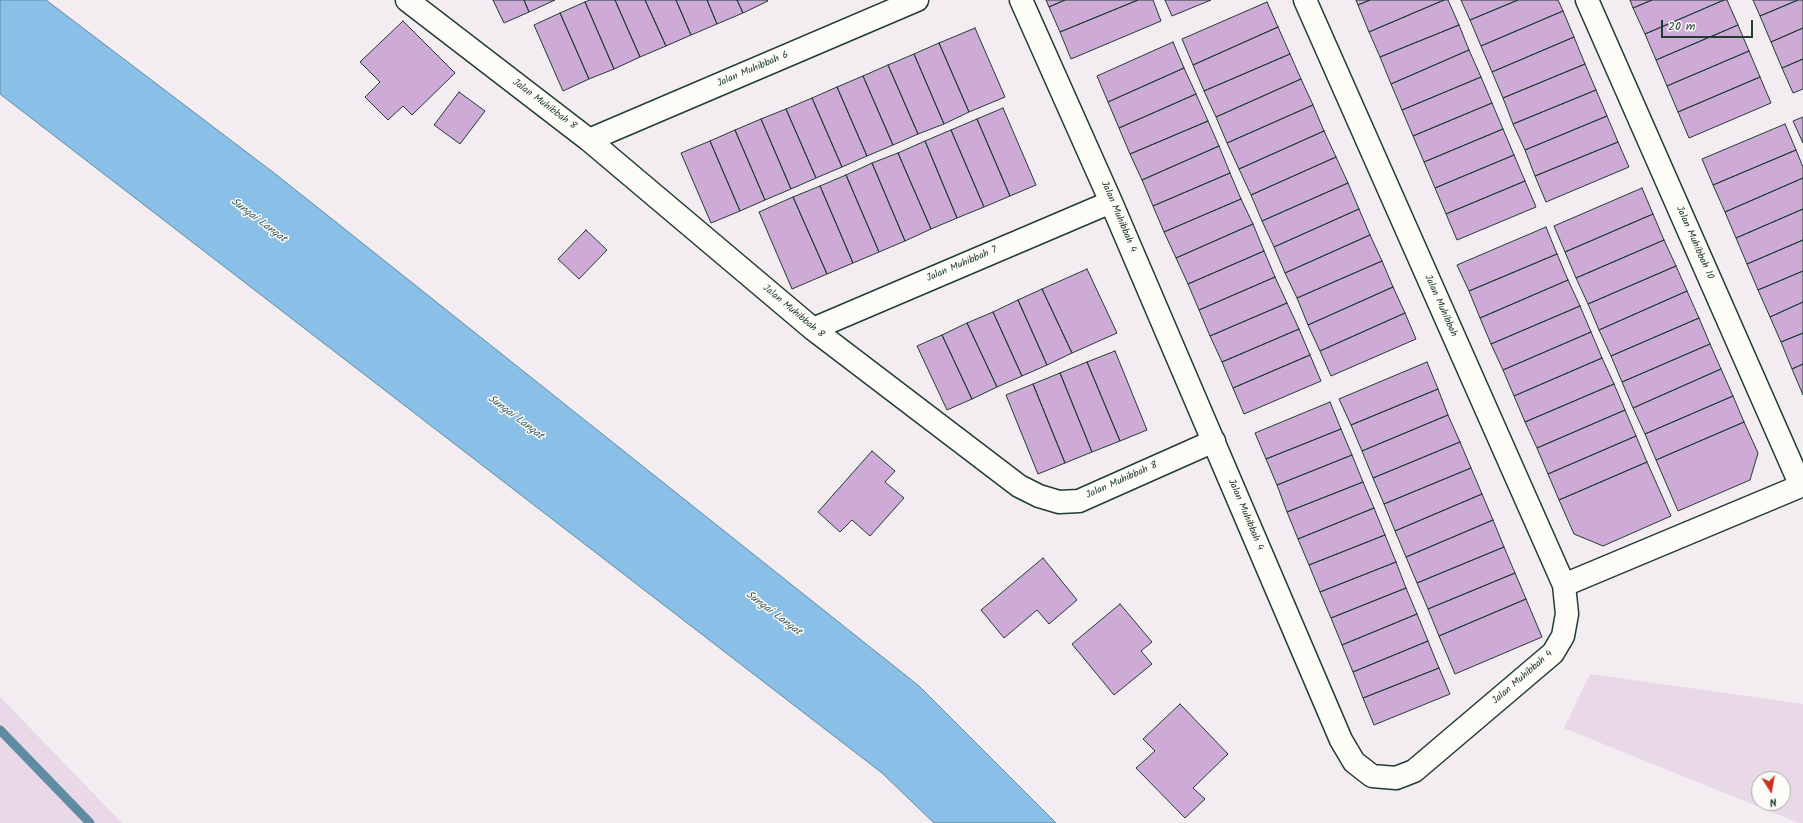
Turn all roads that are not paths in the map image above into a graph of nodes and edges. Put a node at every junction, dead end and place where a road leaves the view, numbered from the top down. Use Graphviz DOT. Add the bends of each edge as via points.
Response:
graph roads {
  1 [pos="407,0"];
  2 [pos="917,0"];
  3 [pos="1021,0"];
  4 [pos="1305,0"];
  5 [pos="1587,0"];
  6 [pos="589,140"];
  7 [pos="1111,202"];
  8 [pos="813,329"];
  9 [pos="1214,441"];
  10 [pos="1802,486"];
  11 [pos="1564,585"];
  12 [pos="1567,614"];
  1 -- 6 [label="street, Jalan Muhibbah 8"];
  2 -- 6 [label="street, Jalan Muhibbah 6"];
  3 -- 7 [label="street, Jalan Muhibbah 4"];
  4 -- 11 [label="street, Jalan Muhibbah"];
  5 -- 10 [label="street, Jalan Muhibbah 10"];
  6 -- 8 [label="street, Jalan Muhibbah 8"];
  7 -- 8 [label="street, Jalan Muhibbah 7"];
  7 -- 9 [label="street, Jalan Muhibbah 4"];
  8 -- 9 [label="street, Jalan Muhibbah 8" via="1019,486 1059,502 1079,501"];
  9 -- 12 [label="street, Jalan Muhibbah 4" via="1341,740 1354,762 1372,776 1396,778 1414,771 1553,653 1563,636"];
  10 -- 11 [label="street"];
  11 -- 12 [label="street, Jalan Muhibbah"];
}
